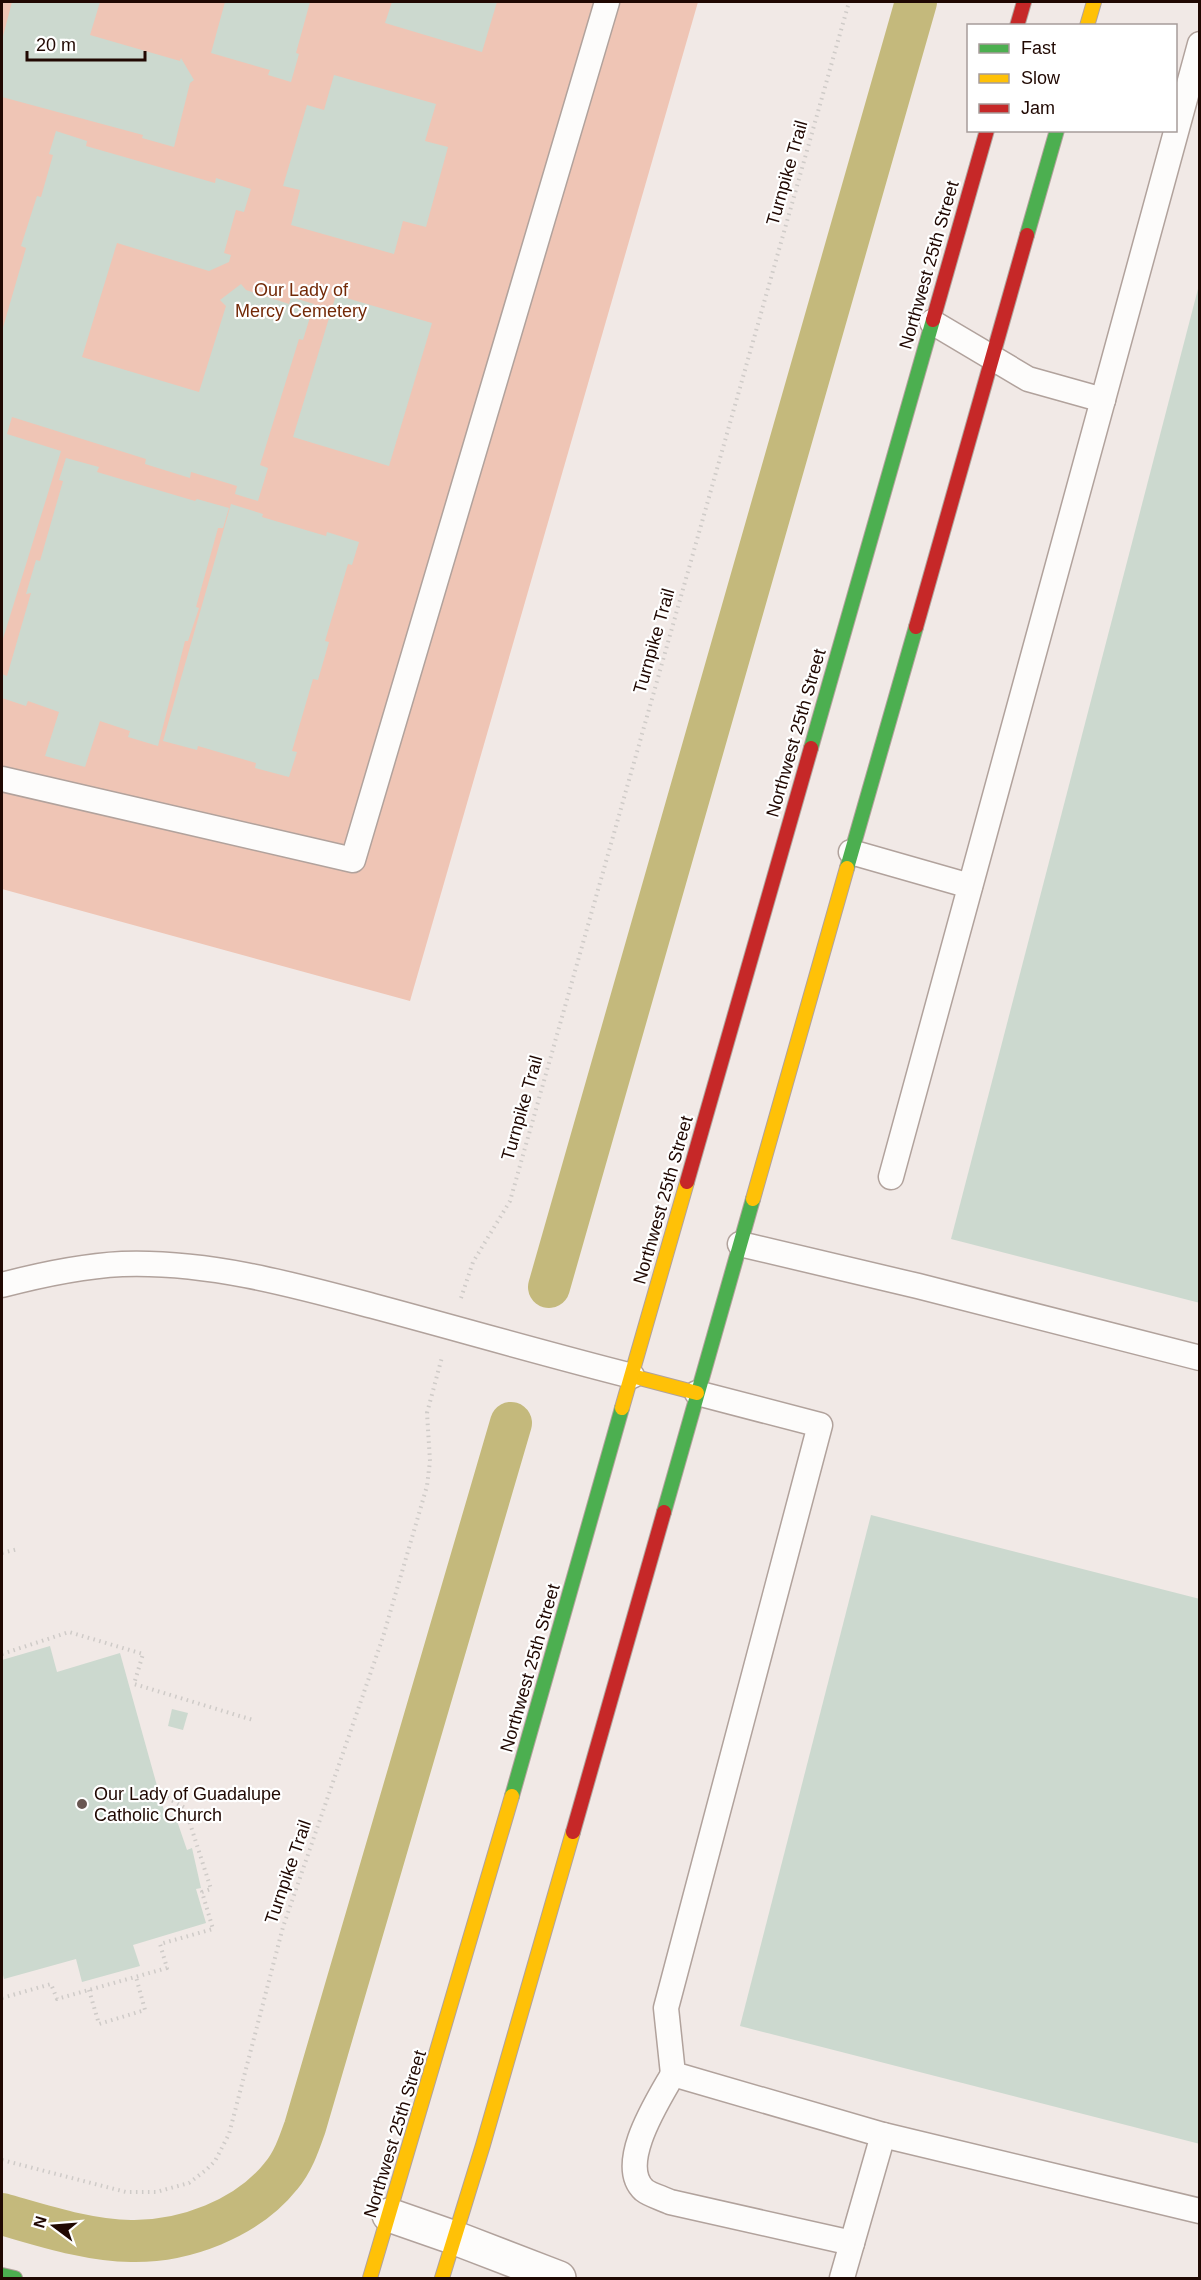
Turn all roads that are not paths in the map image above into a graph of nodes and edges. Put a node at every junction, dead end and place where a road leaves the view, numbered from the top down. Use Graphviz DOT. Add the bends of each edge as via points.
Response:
graph roads {
  1 [pos="607,2"];
  2 [pos="1024,2"];
  3 [pos="1094,2"];
  4 [pos="1018,24"];
  5 [pos="1088,24"];
  6 [pos="1200,44"];
  7 [pos="1177,128"];
  8 [pos="986,132"];
  9 [pos="1056,132"];
  10 [pos="1176,132"];
  11 [pos="932,322"];
  12 [pos="992,359"];
  13 [pos="1102,400"];
  14 [pos="2,779"];
  15 [pos="851,852"];
  16 [pos="970,886"];
  17 [pos="891,1177"];
  18 [pos="740,1244"];
  19 [pos="2,1285"];
  20 [pos="1200,1358"];
  21 [pos="632,1376"];
  22 [pos="698,1393"];
  23 [pos="673,2074"];
  24 [pos="883,2135"];
  25 [pos="1200,2211"];
  26 [pos="389,2216"];
  27 [pos="454,2238"];
  28 [pos="852,2243"];
  29 [pos="2,2275"];
  30 [pos="15,2278"];
  31 [pos="370,2278"];
  32 [pos="442,2278"];
  33 [pos="559,2278"];
  34 [pos="842,2278"];
  1 -- 14 [label="lane" via="353,860"];
  2 -- 4 [label="main road"];
  3 -- 5 [label="main road"];
  6 -- 7 [label="lane"];
  8 -- 11 [label="main road, Northwest 25th Street"];
  9 -- 12 [label="main road"];
  10 -- 13 [label="lane"];
  11 -- 12 [label="lane"];
  11 -- 21 [label="main road, Northwest 25th Street"];
  12 -- 13 [label="lane" via="1028,379"];
  12 -- 15 [label="main road"];
  13 -- 16 [label="lane"];
  15 -- 16 [label="lane"];
  15 -- 18 [label="main road"];
  16 -- 17 [label="lane"];
  18 -- 20 [label="lane"];
  18 -- 22 [label="main road"];
  19 -- 21 [label="lane" via="122,1264 223,1271 328,1294"];
  21 -- 22 [label="main road"];
  21 -- 26 [label="main road, Northwest 25th Street"];
  22 -- 23 [label="lane" via="820,1425 666,2008"];
  22 -- 27 [label="main road"];
  23 -- 24 [label="lane"];
  23 -- 28 [label="lane" via="640,2134 635,2172 644,2189 670,2202"];
  24 -- 25 [label="lane"];
  24 -- 28 [label="lane"];
  26 -- 27 [label="street"];
  26 -- 31 [label="main road, Northwest 25th Street"];
  27 -- 32 [label="main road"];
  27 -- 33 [label="street"];
  28 -- 34 [label="lane"];
  29 -- 30 [label="main road"];
}
